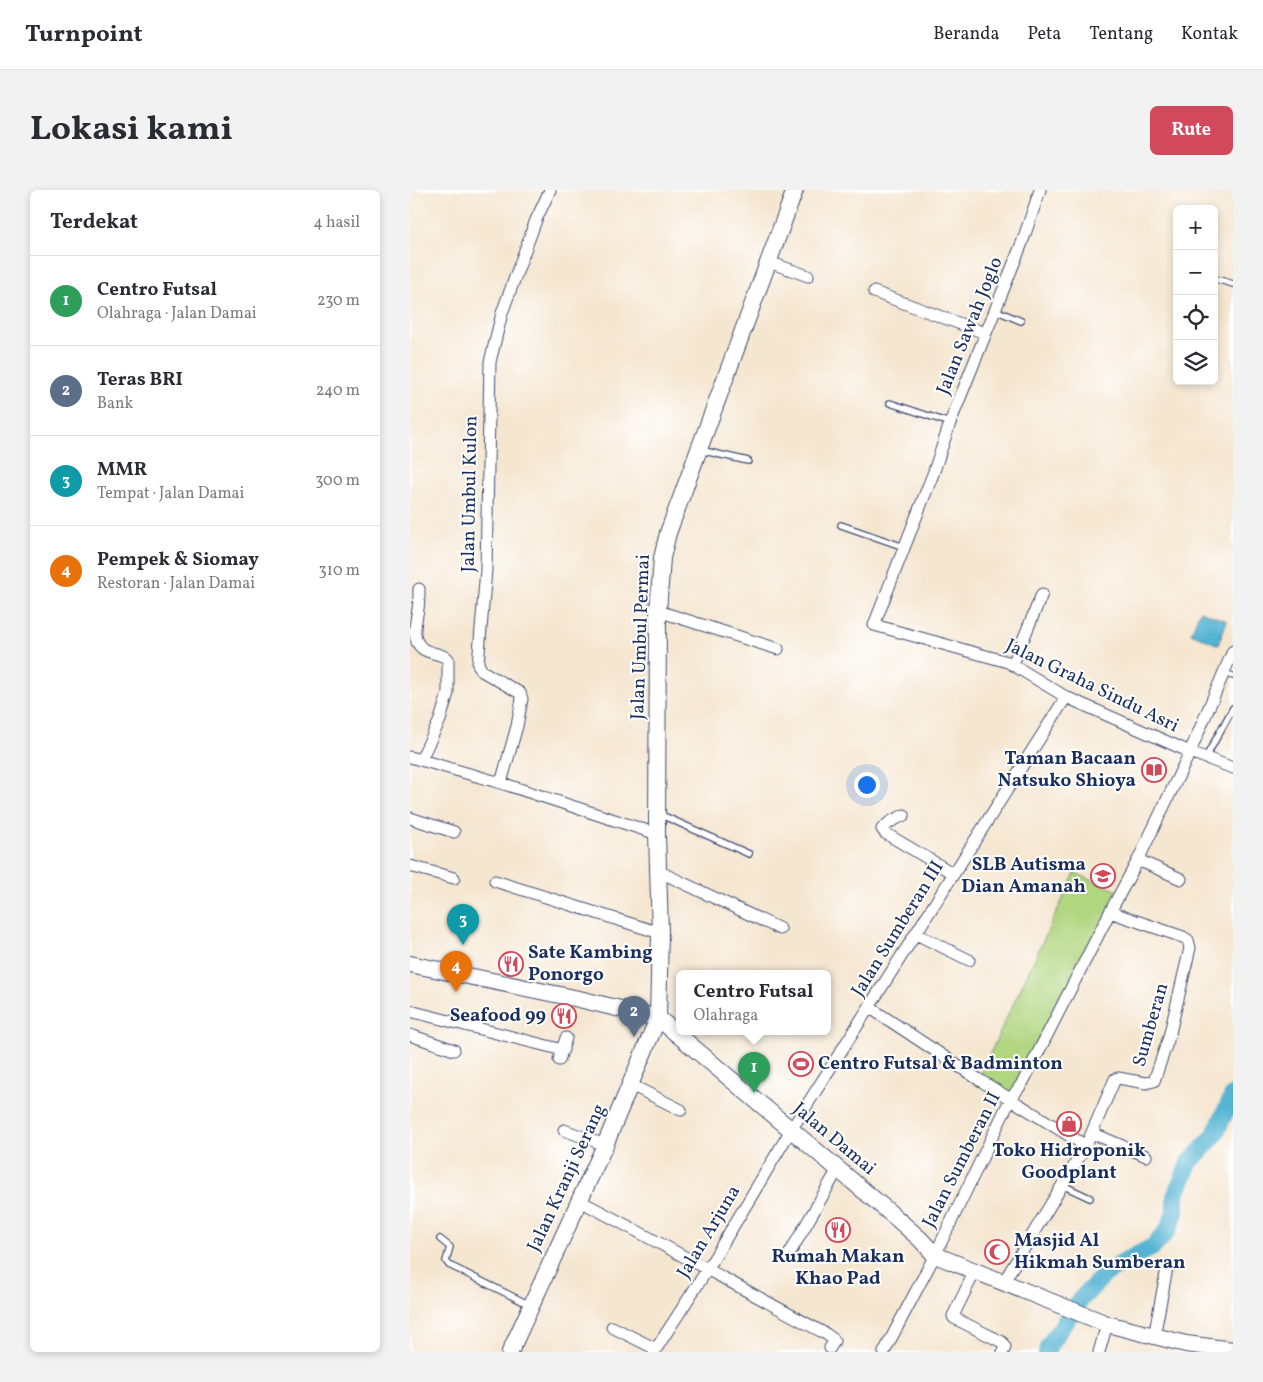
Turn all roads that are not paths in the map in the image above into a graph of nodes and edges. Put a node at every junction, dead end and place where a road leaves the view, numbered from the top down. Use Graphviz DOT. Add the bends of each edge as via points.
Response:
graph roads {
  1 [pos="550,190"];
  2 [pos="795,190"];
  3 [pos="1040,190"];
  4 [pos="769,262"];
  5 [pos="808,276"];
  6 [pos="1218,280"];
  7 [pos="1233,284"];
  8 [pos="874,292"];
  9 [pos="995,310"];
  10 [pos="1021,321"];
  11 [pos="986,333"];
  12 [pos="890,403"];
  13 [pos="950,423"];
  14 [pos="700,450"];
  15 [pos="748,461"];
  16 [pos="933,474"];
  17 [pos="841,525"];
  18 [pos="904,547"];
  19 [pos="419,589"];
  20 [pos="1042,594"];
  21 [pos="658,611"];
  22 [pos="412,625"];
  23 [pos="778,650"];
  24 [pos="1233,651"];
  25 [pos="1012,664"];
  26 [pos="1228,674"];
  27 [pos="1066,697"];
  28 [pos="1233,708"];
  29 [pos="1190,752"];
  30 [pos="1206,757"];
  31 [pos="415,758"];
  32 [pos="1233,768"];
  33 [pos="501,783"];
  34 [pos="657,813"];
  35 [pos="904,815"];
  36 [pos="410,818"];
  37 [pos="454,832"];
  38 [pos="657,834"];
  39 [pos="749,854"];
  40 [pos="1138,860"];
  41 [pos="410,866"];
  42 [pos="658,871"];
  43 [pos="954,874"];
  44 [pos="454,878"];
  45 [pos="1181,879"];
  46 [pos="495,881"];
  47 [pos="1110,912"];
  48 [pos="780,929"];
  49 [pos="660,933"];
  50 [pos="916,934"];
  51 [pos="969,960"];
  52 [pos="410,964"];
  53 [pos="869,1008"];
  54 [pos="410,1011"];
  55 [pos="658,1018"];
  56 [pos="676,1033"];
  57 [pos="410,1035"];
  58 [pos="678,1035"];
  59 [pos="566,1038"];
  60 [pos="454,1050"];
  61 [pos="631,1085"];
  62 [pos="1010,1100"];
  63 [pos="680,1110"];
  64 [pos="564,1130"];
  65 [pos="791,1130"];
  66 [pos="1092,1133"];
  67 [pos="605,1146"];
  68 [pos="1086,1146"];
  69 [pos="1146,1156"];
  70 [pos="838,1169"];
  71 [pos="1062,1185"];
  72 [pos="1090,1198"];
  73 [pos="580,1201"];
  74 [pos="440,1239"];
  75 [pos="934,1255"];
  76 [pos="787,1258"];
  77 [pos="1167,1268"];
  78 [pos="707,1270"];
  79 [pos="975,1271"];
  80 [pos="1003,1283"];
  81 [pos="530,1305"];
  82 [pos="1108,1324"];
  83 [pos="612,1327"];
  84 [pos="1154,1337"];
  85 [pos="830,1348"];
  86 [pos="1185,1348"];
  87 [pos="655,1350"];
  88 [pos="1233,1350"];
  89 [pos="510,1352"];
  90 [pos="884,1352"];
  91 [pos="1003,1352"];
  92 [pos="1099,1352"];
  1 -- 33 [label="street, Jalan Umbul Kulon" via="502,313 490,362 486,570 478,664 482,671 520,693 522,699 518,726"];
  2 -- 4 [label="main road, Jalan Umbul Permai"];
  3 -- 9 [label="street, Jalan Sawah Joglo"];
  4 -- 5 [label="street"];
  4 -- 14 [label="main road, Jalan Umbul Permai"];
  6 -- 7 [label="lane"];
  8 -- 11 [label="street"];
  9 -- 10 [label="lane"];
  9 -- 11 [label="street, Jalan Sawah Joglo"];
  11 -- 13 [label="street, Jalan Sawah Joglo"];
  12 -- 13 [label="lane"];
  13 -- 16 [label="street, Jalan Sawah Joglo"];
  14 -- 15 [label="lane"];
  14 -- 21 [label="main road, Jalan Umbul Permai" via="668,533 662,558"];
  16 -- 18 [label="street, Jalan Graha Sindu Asri"];
  17 -- 18 [label="lane"];
  18 -- 25 [label="street, Jalan Graha Sindu Asri" via="874,625"];
  19 -- 22 [label="street" via="419,607"];
  20 -- 25 [label="street"];
  21 -- 23 [label="street"];
  21 -- 34 [label="main road, Jalan Umbul Permai"];
  22 -- 31 [label="street" via="418,645 448,659 448,693 440,720"];
  24 -- 26 [label="street, Jalan Sumberan II"];
  25 -- 27 [label="street, Jalan Graha Sindu Asri"];
  26 -- 29 [label="street, Jalan Sumberan II"];
  27 -- 29 [label="street, Jalan Graha Sindu Asri"];
  27 -- 43 [label="street, Jalan Sumberan III"];
  28 -- 30 [label="lane"];
  29 -- 30 [label="street, Jalan Graha Sindu Asri"];
  29 -- 40 [label="street, Jalan Sumberan II"];
  30 -- 32 [label="street, Jalan Graha Sindu Asri"];
  31 -- 33 [label="street"];
  33 -- 38 [label="street"];
  34 -- 38 [label="main road, Jalan Umbul Permai"];
  34 -- 39 [label="lane"];
  35 -- 43 [label="street" via="885,826 882,829 885,833"];
  36 -- 37 [label="street"];
  38 -- 42 [label="main road, Jalan Umbul Permai"];
  40 -- 45 [label="street"];
  40 -- 47 [label="street, Jalan Sumberan II"];
  41 -- 44 [label="street"];
  42 -- 48 [label="street"];
  42 -- 49 [label="main road, Jalan Umbul Permai"];
  43 -- 50 [label="street, Jalan Sumberan III"];
  46 -- 49 [label="street"];
  47 -- 62 [label="street, Jalan Sumberan II" via="1023,1082"];
  47 -- 66 [label="street, Sumberan" via="1183,937 1188,940 1190,948 1169,1037 1154,1081 1115,1079"];
  49 -- 55 [label="main road, Jalan Umbul Permai"];
  50 -- 51 [label="street"];
  50 -- 53 [label="street, Jalan Sumberan III"];
  52 -- 55 [label="main road, Jalan Damai"];
  53 -- 62 [label="street"];
  53 -- 65 [label="street, Jalan Sumberan III"];
  54 -- 59 [label="street" via="561,1055"];
  55 -- 56 [label="main road, Jalan Damai"];
  55 -- 61 [label="main road, Jalan Kranji Serang"];
  57 -- 60 [label="street"];
  58 -- 65 [label="main road, Jalan Damai"];
  61 -- 63 [label="street"];
  61 -- 67 [label="main road, Jalan Kranji Serang"];
  62 -- 68 [label="street"];
  62 -- 75 [label="street, Jalan Sumberan II"];
  64 -- 67 [label="street"];
  65 -- 70 [label="main road, Jalan Damai"];
  65 -- 78 [label="street, Jalan Arjuna"];
  66 -- 68 [label="street, Sumberan"];
  66 -- 69 [label="street"];
  67 -- 73 [label="main road, Jalan Kranji Serang"];
  68 -- 71 [label="street, Sumberan"];
  70 -- 75 [label="main road, Jalan Damai"];
  70 -- 76 [label="street"];
  71 -- 72 [label="lane"];
  71 -- 80 [label="street, Sumberan"];
  73 -- 78 [label="street"];
  73 -- 81 [label="main road, Jalan Kranji Serang"];
  74 -- 81 [label="lane" via="450,1247 446,1260 449,1265"];
  75 -- 79 [label="main road, Jalan Damai"];
  75 -- 90 [label="street, Jalan Sumberan II"];
  77 -- 84 [label="street"];
  78 -- 85 [label="street" via="826,1334 834,1342"];
  78 -- 87 [label="street, Jalan Arjuna"];
  79 -- 80 [label="main road, Jalan Damai"];
  79 -- 91 [label="street" via="953,1314 954,1318 1002,1342"];
  80 -- 82 [label="main road, Jalan Damai"];
  81 -- 89 [label="main road, Jalan Kranji Serang"];
  82 -- 84 [label="main road, Jalan Damai"];
  82 -- 92 [label="street"];
  83 -- 87 [label="street"];
  84 -- 86 [label="main road, Jalan Damai"];
  86 -- 88 [label="main road, Jalan Damai"];
}
